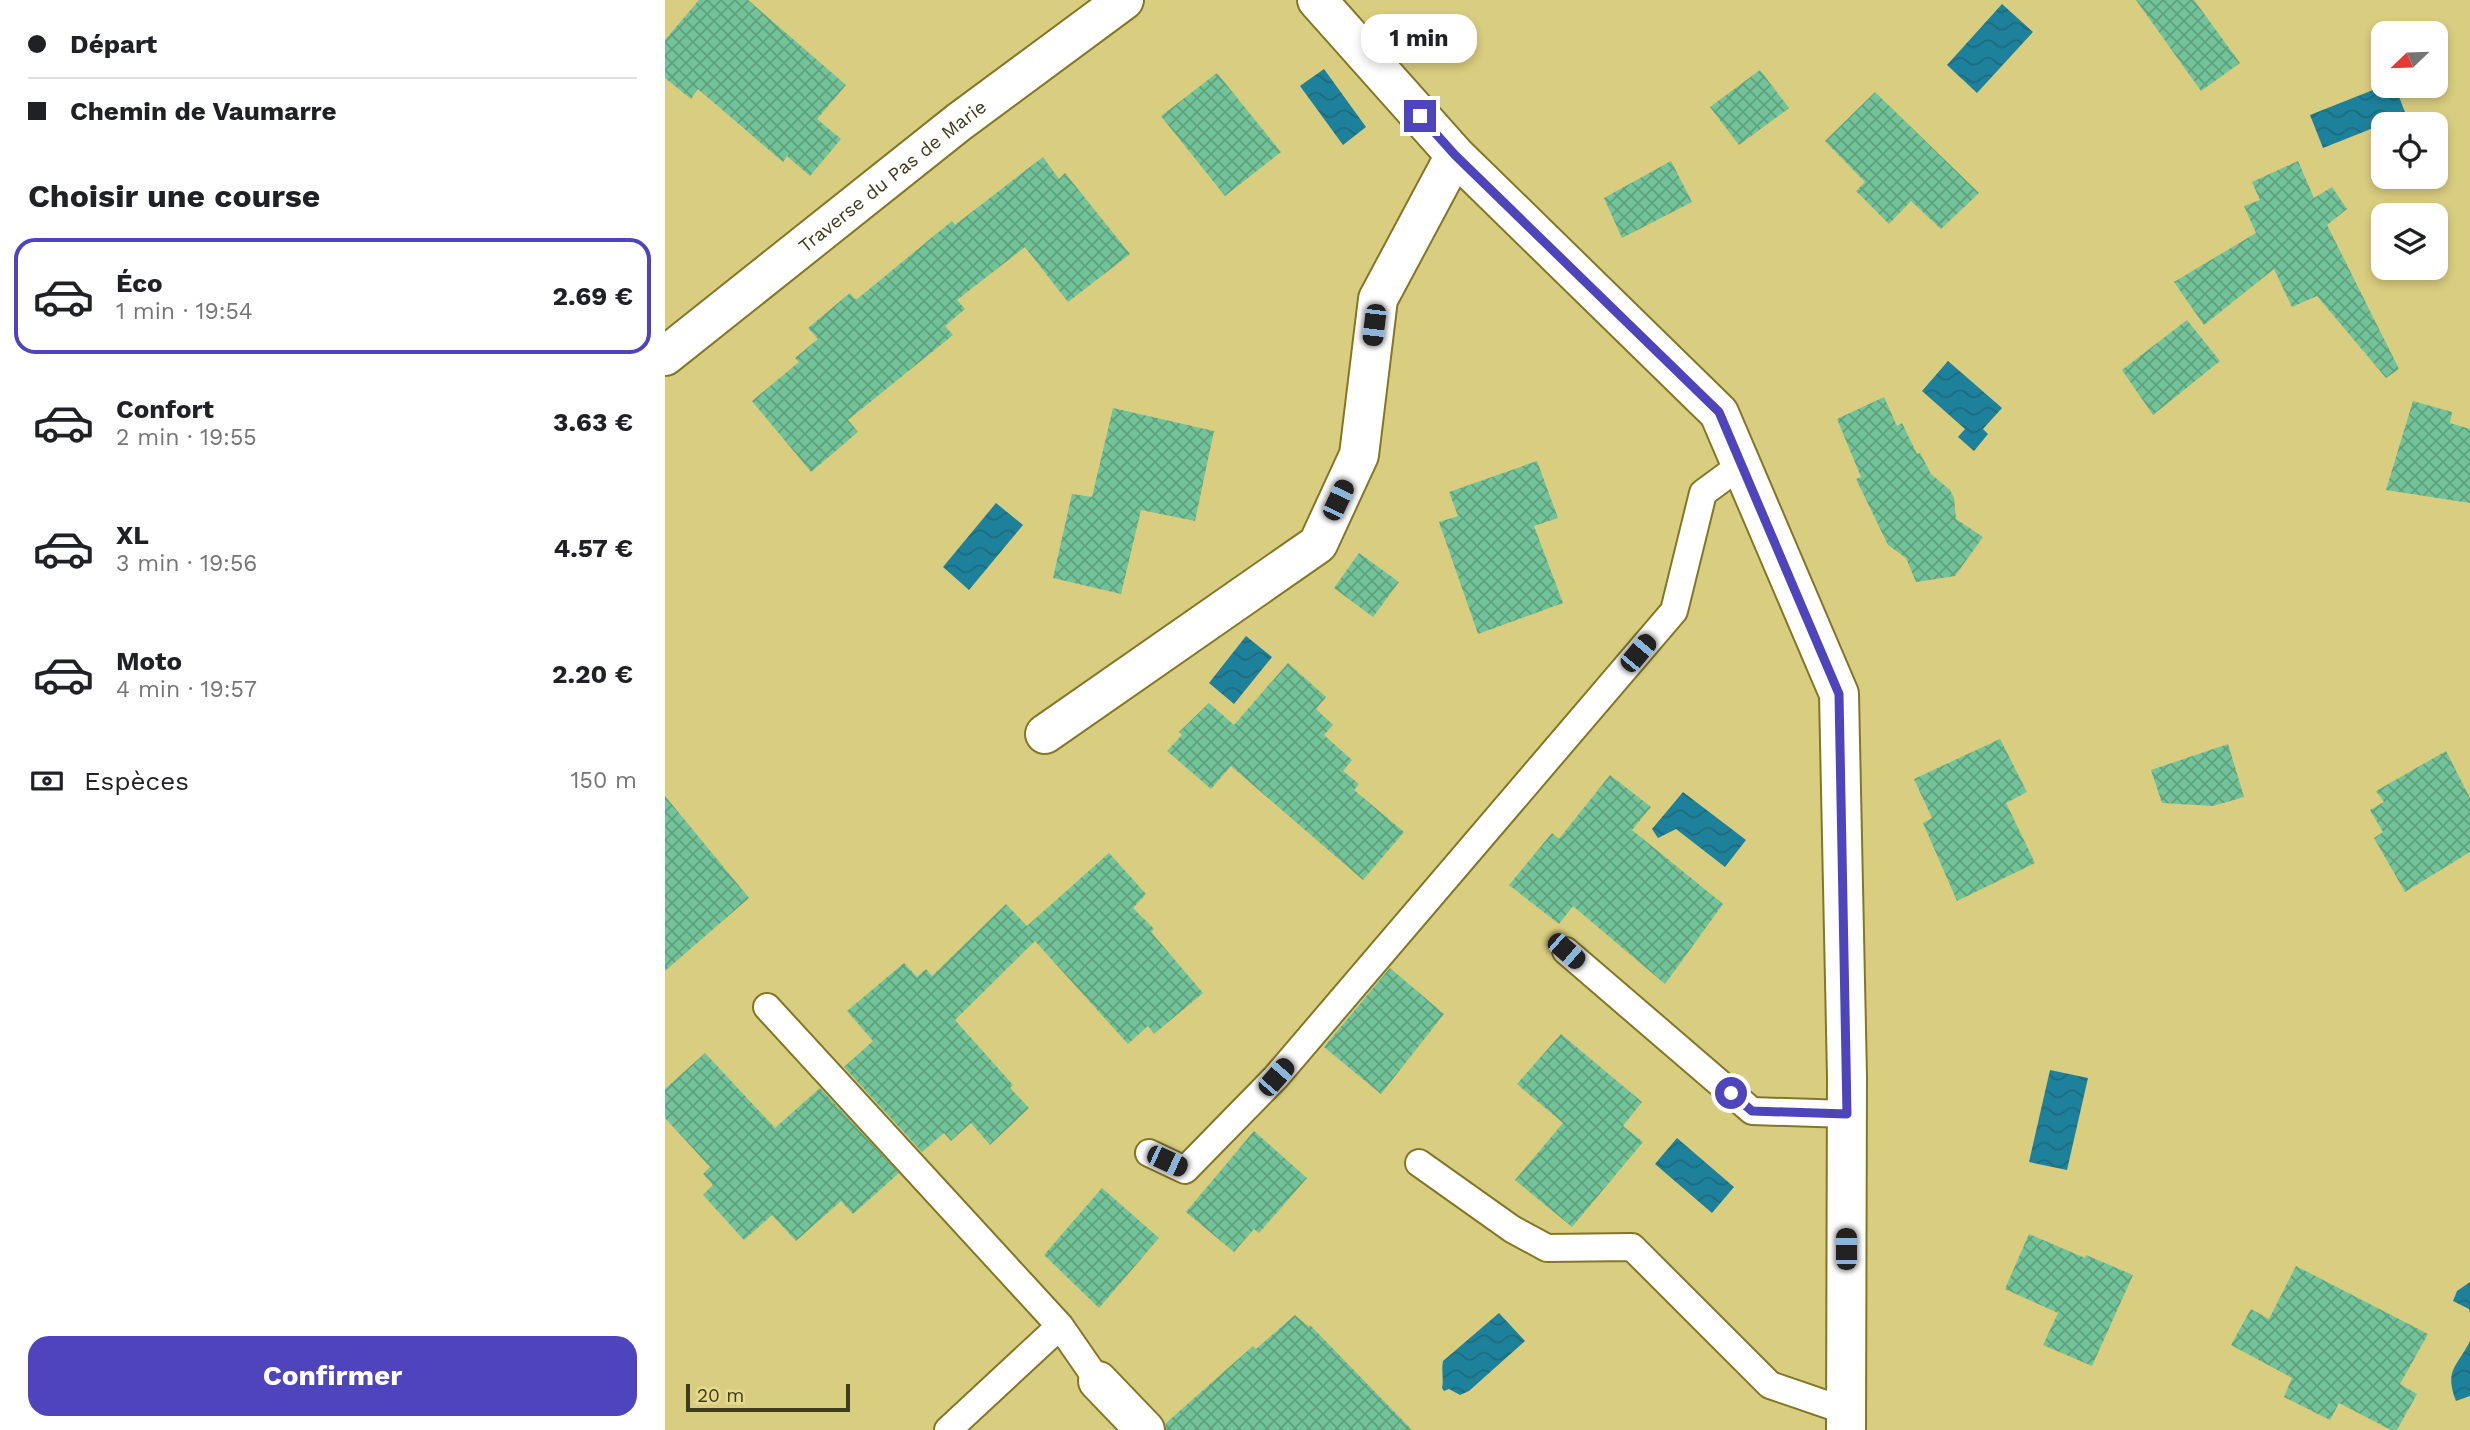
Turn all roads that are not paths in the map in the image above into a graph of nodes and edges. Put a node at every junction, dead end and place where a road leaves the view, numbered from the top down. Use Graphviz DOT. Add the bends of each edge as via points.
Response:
graph roads {
  1 [pos="1124,0"];
  2 [pos="1317,0"];
  3 [pos="1455,155"];
  4 [pos="665,356"];
  5 [pos="1741,465"];
  6 [pos="1045,734"];
  7 [pos="1566,951"];
  8 [pos="767,1007"];
  9 [pos="1847,1114"];
  10 [pos="1149,1153"];
  11 [pos="1419,1163"];
  12 [pos="1060,1326"];
  13 [pos="1098,1381"];
  14 [pos="1846,1420"];
  15 [pos="949,1430"];
  16 [pos="1145,1430"];
  1 -- 4 [label="street, Traverse du Pas de Marie" via="959,122"];
  2 -- 3 [label="street"];
  3 -- 5 [label="street" via="1719,412"];
  3 -- 6 [label="street" via="1378,299 1359,455 1318,544"];
  5 -- 9 [label="street" via="1839,694"];
  5 -- 10 [label="lane" via="1703,493 1674,611 1276,1077 1185,1170"];
  7 -- 9 [label="lane" via="1752,1111"];
  8 -- 12 [label="lane"];
  9 -- 14 [label="street"];
  11 -- 14 [label="lane" via="1547,1248 1632,1247 1770,1385"];
  12 -- 13 [label="lane"];
  12 -- 15 [label="lane"];
  13 -- 16 [label="street"];
}
